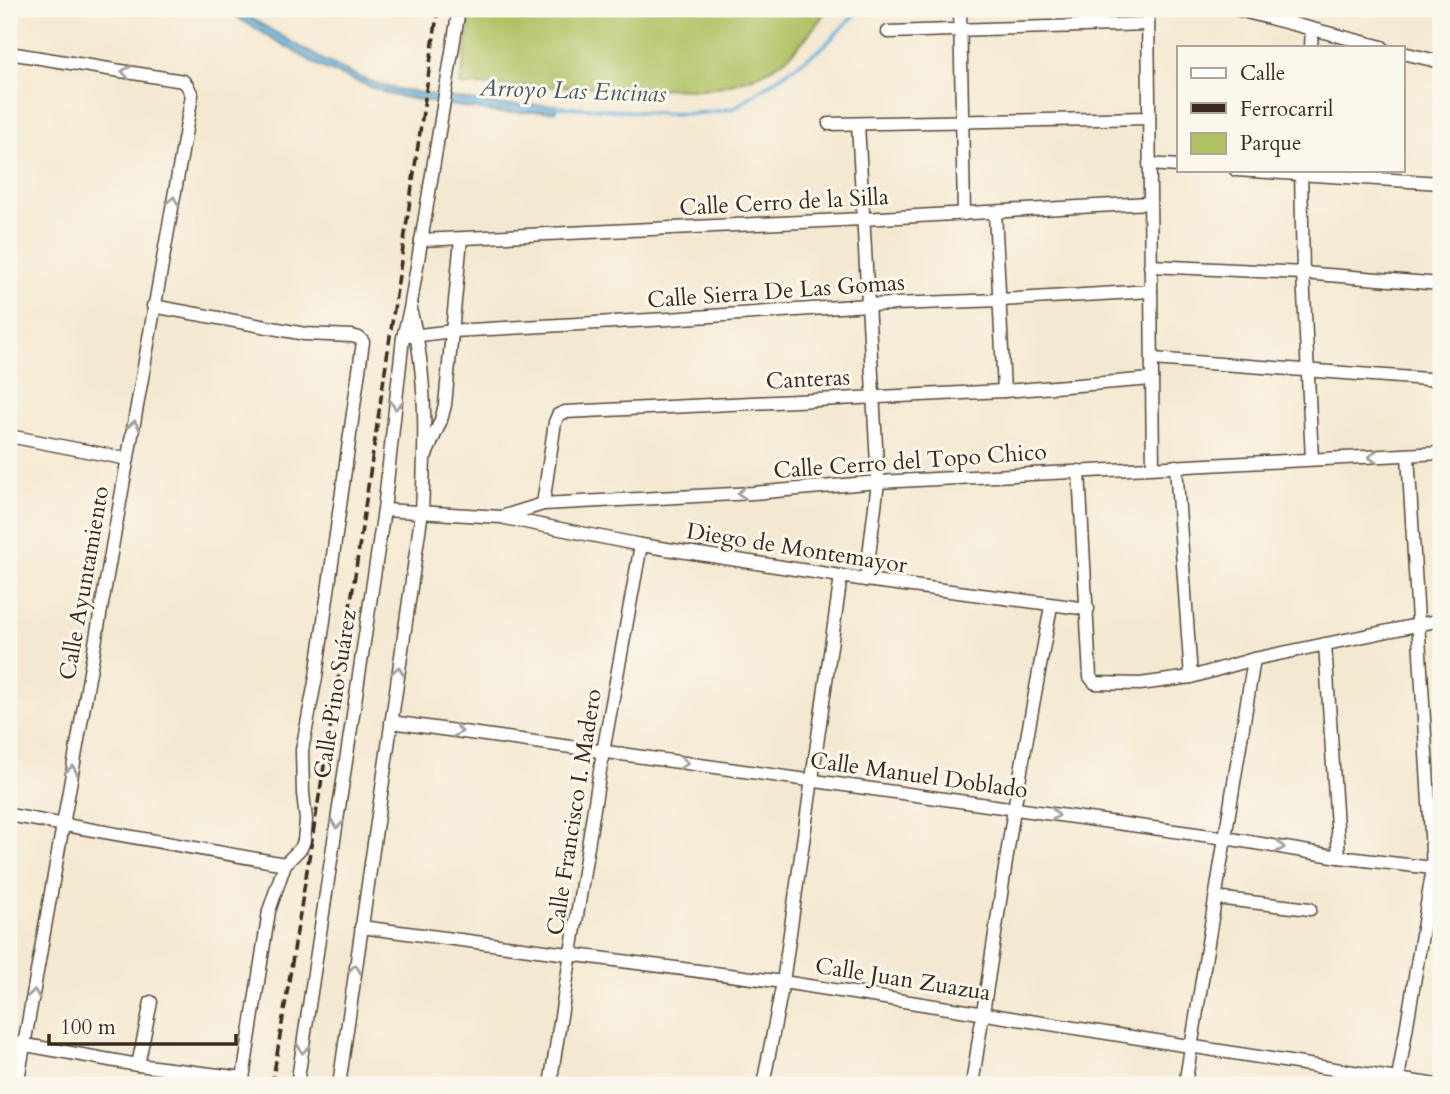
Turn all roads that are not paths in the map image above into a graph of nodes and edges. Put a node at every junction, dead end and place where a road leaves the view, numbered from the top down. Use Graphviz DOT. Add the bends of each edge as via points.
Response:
graph roads {
  1 [pos="458,9"];
  2 [pos="960,9"];
  3 [pos="1148,9"];
  4 [pos="1235,9"];
  5 [pos="1260,12"];
  6 [pos="1148,24"];
  7 [pos="960,29"];
  8 [pos="1312,29"];
  9 [pos="888,32"];
  10 [pos="1311,46"];
  11 [pos="1378,46"];
  12 [pos="1404,52"];
  13 [pos="9,53"];
  14 [pos="1441,62"];
  15 [pos="1149,118"];
  16 [pos="962,121"];
  17 [pos="829,124"];
  18 [pos="858,124"];
  19 [pos="1149,164"];
  20 [pos="1177,166"];
  21 [pos="1301,172"];
  22 [pos="1441,183"];
  23 [pos="1149,203"];
  24 [pos="995,212"];
  25 [pos="964,214"];
  26 [pos="863,219"];
  27 [pos="461,239"];
  28 [pos="421,240"];
  29 [pos="1150,266"];
  30 [pos="1303,273"];
  31 [pos="1441,284"];
  32 [pos="1151,291"];
  33 [pos="1000,300"];
  34 [pos="868,304"];
  35 [pos="153,306"];
  36 [pos="410,309"];
  37 [pos="453,331"];
  38 [pos="417,336"];
  39 [pos="403,337"];
  40 [pos="1152,359"];
  41 [pos="1309,370"];
  42 [pos="1153,379"];
  43 [pos="1441,380"];
  44 [pos="1004,391"];
  45 [pos="873,396"];
  46 [pos="9,436"];
  47 [pos="1441,453"];
  48 [pos="1408,455"];
  49 [pos="128,459"];
  50 [pos="425,459"];
  51 [pos="1312,459"];
  52 [pos="1175,466"];
  53 [pos="1153,467"];
  54 [pos="1079,471"];
  55 [pos="878,482"];
  56 [pos="543,504"];
  57 [pos="384,510"];
  58 [pos="422,512"];
  59 [pos="501,517"];
  60 [pos="641,545"];
  61 [pos="841,576"];
  62 [pos="866,580"];
  63 [pos="1051,606"];
  64 [pos="1088,609"];
  65 [pos="1441,620"];
  66 [pos="1420,624"];
  67 [pos="1325,644"];
  68 [pos="1254,659"];
  69 [pos="1191,677"];
  70 [pos="391,722"];
  71 [pos="603,752"];
  72 [pos="813,782"];
  73 [pos="1014,809"];
  74 [pos="9,815"];
  75 [pos="62,824"];
  76 [pos="1225,838"];
  77 [pos="1339,857"];
  78 [pos="285,864"];
  79 [pos="1437,868"];
  80 [pos="1216,898"];
  81 [pos="1310,909"];
  82 [pos="361,927"];
  83 [pos="571,955"];
  84 [pos="783,982"];
  85 [pos="151,1002"];
  86 [pos="983,1013"];
  87 [pos="9,1042"];
  88 [pos="25,1045"];
  89 [pos="1191,1047"];
  90 [pos="138,1065"];
  91 [pos="1398,1079"];
  92 [pos="242,1082"];
  93 [pos="17,1085"];
  94 [pos="297,1085"];
  95 [pos="339,1085"];
  96 [pos="550,1085"];
  97 [pos="763,1085"];
  98 [pos="972,1085"];
  99 [pos="1185,1085"];
  100 [pos="1436,1085"];
  1 -- 28 [label="street, Calle Pino Suárez"];
  2 -- 7 [label="street"];
  3 -- 6 [label="street"];
  4 -- 5 [label="street"];
  5 -- 8 [label="street"];
  6 -- 7 [label="street"];
  6 -- 15 [label="street"];
  7 -- 9 [label="street"];
  7 -- 16 [label="street"];
  8 -- 10 [label="street"];
  8 -- 11 [label="street"];
  12 -- 14 [label="street"];
  35 -- 13 [label="street, Calle Ayuntamiento, one-way" via="190,89 183,81"];
  15 -- 16 [label="street"];
  15 -- 19 [label="street"];
  16 -- 18 [label="street"];
  16 -- 25 [label="street"];
  17 -- 18 [label="street"];
  18 -- 26 [label="street"];
  19 -- 20 [label="street"];
  19 -- 23 [label="street"];
  21 -- 22 [label="street"];
  21 -- 30 [label="street"];
  23 -- 24 [label="street, Calle Cerro de la Silla"];
  23 -- 29 [label="street"];
  24 -- 25 [label="street, Calle Cerro de la Silla"];
  24 -- 33 [label="street"];
  25 -- 26 [label="street, Calle Cerro de la Silla"];
  26 -- 27 [label="street, Calle Cerro de la Silla"];
  26 -- 34 [label="street"];
  27 -- 28 [label="street, Calle Cerro de la Silla"];
  27 -- 37 [label="street, Calle Pino Suárez"];
  28 -- 36 [label="street, Calle Pino Suárez"];
  29 -- 30 [label="street"];
  29 -- 32 [label="street"];
  30 -- 31 [label="street"];
  30 -- 41 [label="street"];
  32 -- 33 [label="street, Calle Sierra De Las Gomas"];
  32 -- 40 [label="street"];
  33 -- 34 [label="street, Calle Sierra De Las Gomas"];
  33 -- 44 [label="street"];
  34 -- 37 [label="street, Calle Sierra De Las Gomas"];
  34 -- 45 [label="street"];
  49 -- 35 [label="street, Calle Ayuntamiento, one-way"];
  35 -- 78 [label="street" via="305,334 358,337 363,342 302,750 304,841"];
  36 -- 38 [label="street, Calle Pino Suárez"];
  36 -- 39 [label="street, Calle Pino Suárez"];
  37 -- 38 [label="street, Calle Sierra De Las Gomas"];
  37 -- 50 [label="street, Calle Pino Suárez" via="443,413"];
  38 -- 39 [label="street, Calle Sierra De Las Gomas"];
  38 -- 50 [label="street, Calle Pino Suárez"];
  39 -- 57 [label="street, Calle Pino Suárez, one-way"];
  40 -- 41 [label="street"];
  40 -- 42 [label="street"];
  41 -- 43 [label="street"];
  41 -- 51 [label="street"];
  42 -- 44 [label="street, Canteras"];
  42 -- 53 [label="street"];
  44 -- 45 [label="street, Canteras"];
  45 -- 55 [label="street"];
  45 -- 56 [label="street, Canteras" via="565,412 555,422"];
  46 -- 49 [label="street"];
  47 -- 48 [label="street, Calle Cerro del Topo Chico"];
  48 -- 51 [label="street, Calle Cerro del Topo Chico, one-way"];
  48 -- 66 [label="street"];
  75 -- 49 [label="street, Calle Ayuntamiento, one-way"];
  50 -- 58 [label="street, Calle Pino Suárez"];
  51 -- 52 [label="street, Calle Cerro del Topo Chico"];
  52 -- 53 [label="street, Calle Cerro del Topo Chico"];
  52 -- 69 [label="street"];
  53 -- 54 [label="street, Calle Cerro del Topo Chico"];
  54 -- 55 [label="street, Calle Cerro del Topo Chico"];
  54 -- 64 [label="street"];
  55 -- 56 [label="street, Calle Cerro del Topo Chico, one-way"];
  55 -- 62 [label="street"];
  56 -- 59 [label="street, Calle Cerro del Topo Chico"];
  57 -- 58 [label="street, Calle Cerro del Topo Chico"];
  57 -- 94 [label="street, Calle Pino Suárez, one-way"];
  58 -- 59 [label="street, Calle Cerro del Topo Chico"];
  70 -- 58 [label="street, Calle Pino Suárez, one-way"];
  59 -- 60 [label="street, Diego de Montemayor"];
  60 -- 61 [label="street, Diego de Montemayor"];
  60 -- 71 [label="street, Calle Francisco I. Madero"];
  61 -- 62 [label="street, Diego de Montemayor"];
  61 -- 72 [label="street"];
  62 -- 63 [label="street, Diego de Montemayor"];
  63 -- 64 [label="street, Diego de Montemayor"];
  63 -- 73 [label="street"];
  64 -- 69 [label="street" via="1090,677 1095,683 1140,684"];
  65 -- 66 [label="street"];
  66 -- 67 [label="street"];
  66 -- 79 [label="street"];
  67 -- 68 [label="street"];
  67 -- 77 [label="street"];
  68 -- 69 [label="street"];
  68 -- 76 [label="street"];
  70 -- 71 [label="street, Calle Manuel Doblado, one-way"];
  70 -- 82 [label="street, Calle Pino Suárez"];
  71 -- 72 [label="street, Calle Manuel Doblado, one-way"];
  71 -- 83 [label="street, Calle Francisco I. Madero"];
  72 -- 73 [label="street, Calle Manuel Doblado"];
  72 -- 84 [label="street"];
  73 -- 76 [label="street, Calle Manuel Doblado, one-way"];
  73 -- 86 [label="street"];
  74 -- 75 [label="street"];
  75 -- 78 [label="street"];
  88 -- 75 [label="street, Calle Ayuntamiento, one-way"];
  76 -- 77 [label="street, Calle Manuel Doblado, one-way"];
  76 -- 80 [label="street"];
  77 -- 79 [label="street, Calle Manuel Doblado"];
  78 -- 92 [label="street" via="269,911"];
  79 -- 91 [label="street"];
  80 -- 81 [label="street"];
  80 -- 89 [label="street"];
  82 -- 83 [label="street, Calle Juan Zuazua"];
  95 -- 82 [label="street, Calle Pino Suárez, one-way"];
  83 -- 84 [label="street, Calle Juan Zuazua"];
  83 -- 96 [label="street, Calle Francisco I. Madero"];
  84 -- 86 [label="street, Calle Juan Zuazua"];
  84 -- 97 [label="street"];
  85 -- 90 [label="street"];
  86 -- 89 [label="street, Calle Juan Zuazua"];
  86 -- 98 [label="street"];
  87 -- 88 [label="street"];
  88 -- 90 [label="street"];
  88 -- 93 [label="street, Calle Ayuntamiento"];
  89 -- 91 [label="street, Calle Juan Zuazua"];
  89 -- 99 [label="street"];
  90 -- 92 [label="street"];
  91 -- 100 [label="street, Calle Juan Zuazua"];
}
